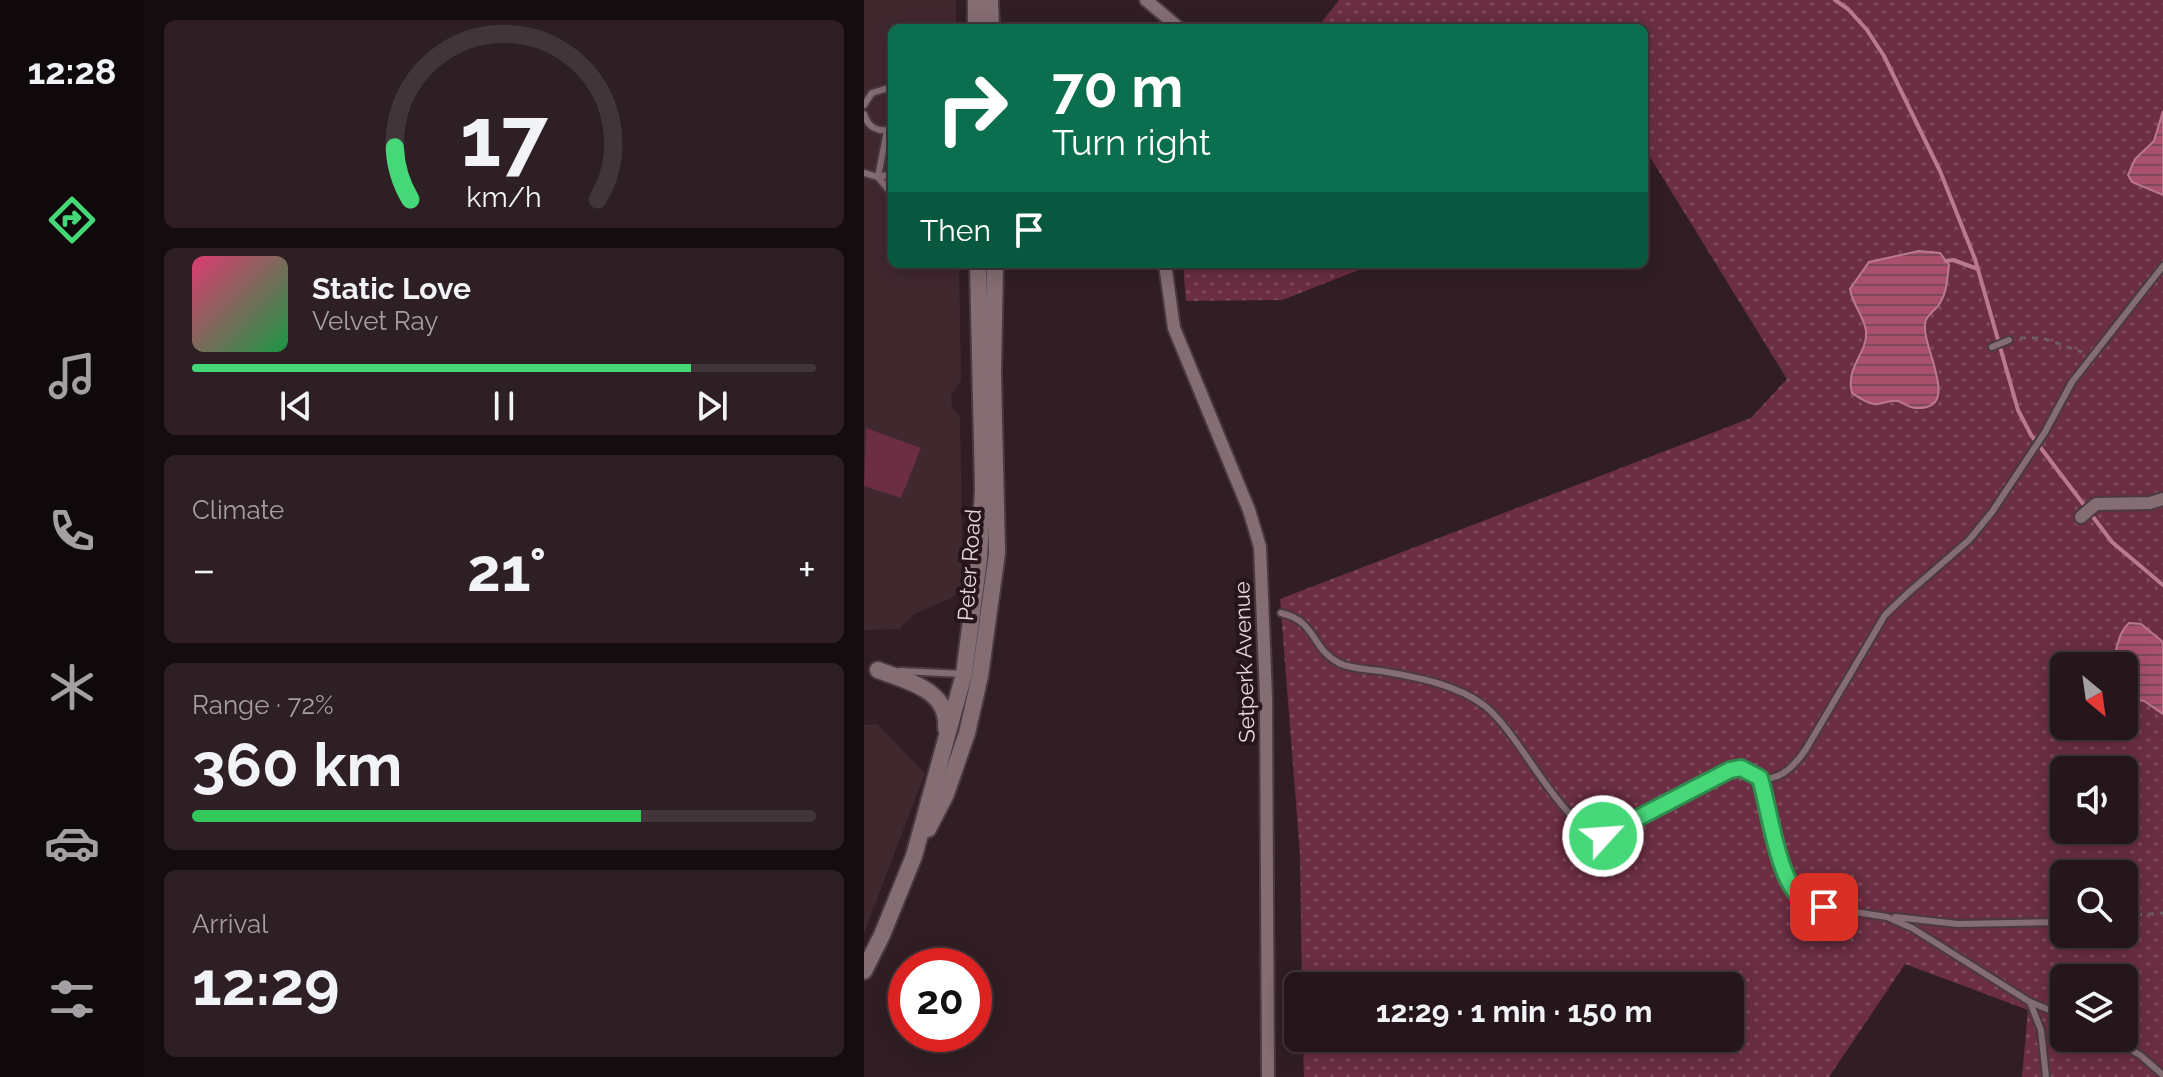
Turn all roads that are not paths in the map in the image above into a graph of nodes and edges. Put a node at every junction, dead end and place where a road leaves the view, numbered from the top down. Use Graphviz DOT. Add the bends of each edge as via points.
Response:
graph roads {
  1 [pos="976,0"];
  2 [pos="990,0"];
  3 [pos="1146,0"];
  4 [pos="976,24"];
  5 [pos="991,24"];
  6 [pos="1174,24"];
  7 [pos="888,89"];
  8 [pos="864,105"];
  9 [pos="865,118"];
  10 [pos="888,130"];
  11 [pos="888,134"];
  12 [pos="864,173"];
  13 [pos="888,175"];
  14 [pos="878,177"];
  15 [pos="888,189"];
  16 [pos="2163,266"];
  17 [pos="978,268"];
  18 [pos="995,268"];
  19 [pos="1166,268"];
  20 [pos="2013,339"];
  21 [pos="1992,347"];
  22 [pos="2163,499"];
  23 [pos="2081,517"];
  24 [pos="1281,613"];
  25 [pos="871,670"];
  26 [pos="972,675"];
  27 [pos="944,754"];
  28 [pos="1760,778"];
  29 [pos="914,856"];
  30 [pos="1887,917"];
  31 [pos="2050,922"];
  32 [pos="864,971"];
  33 [pos="2030,1002"];
  34 [pos="2050,1010"];
  35 [pos="2135,1052"];
  36 [pos="2163,1075"];
  37 [pos="1268,1077"];
  38 [pos="2046,1077"];
  1 -- 4 [label="main road"];
  2 -- 5 [label="main road"];
  3 -- 6 [label="street"];
  7 -- 8 [label="lane" via="872,93"];
  9 -- 10 [label="lane" via="873,128"];
  11 -- 14 [label="lane"];
  12 -- 14 [label="lane"];
  13 -- 14 [label="lane"];
  14 -- 15 [label="lane"];
  16 -- 28 [label="lane" via="2072,382 1992,512 1969,540 1885,615 1795,765 1778,776"];
  17 -- 26 [label="main road, Peter Road" via="983,489"];
  18 -- 26 [label="main road, Peter Road" via="997,553"];
  19 -- 37 [label="street, Setperk Avenue" via="1174,328 1260,547"];
  20 -- 21 [label="lane"];
  22 -- 23 [label="street" via="2096,504"];
  24 -- 28 [label="lane" via="1297,616 1341,665 1443,685 1472,697 1591,832 1603,836 1730,770 1741,768"];
  25 -- 26 [label="lane"];
  25 -- 27 [label="main road" via="933,694 946,718"];
  26 -- 27 [label="main road, Peter Road"];
  26 -- 29 [label="main road, Peter Road" via="958,764"];
  27 -- 29 [label="main road, Peter Road"];
  28 -- 30 [label="lane" via="1782,866 1802,900"];
  29 -- 32 [label="main road, Peter Road"];
  30 -- 31 [label="lane" via="1958,924"];
  30 -- 33 [label="lane"];
  33 -- 34 [label="lane"];
  33 -- 38 [label="lane" via="2041,1030"];
  35 -- 36 [label="lane"];
}
